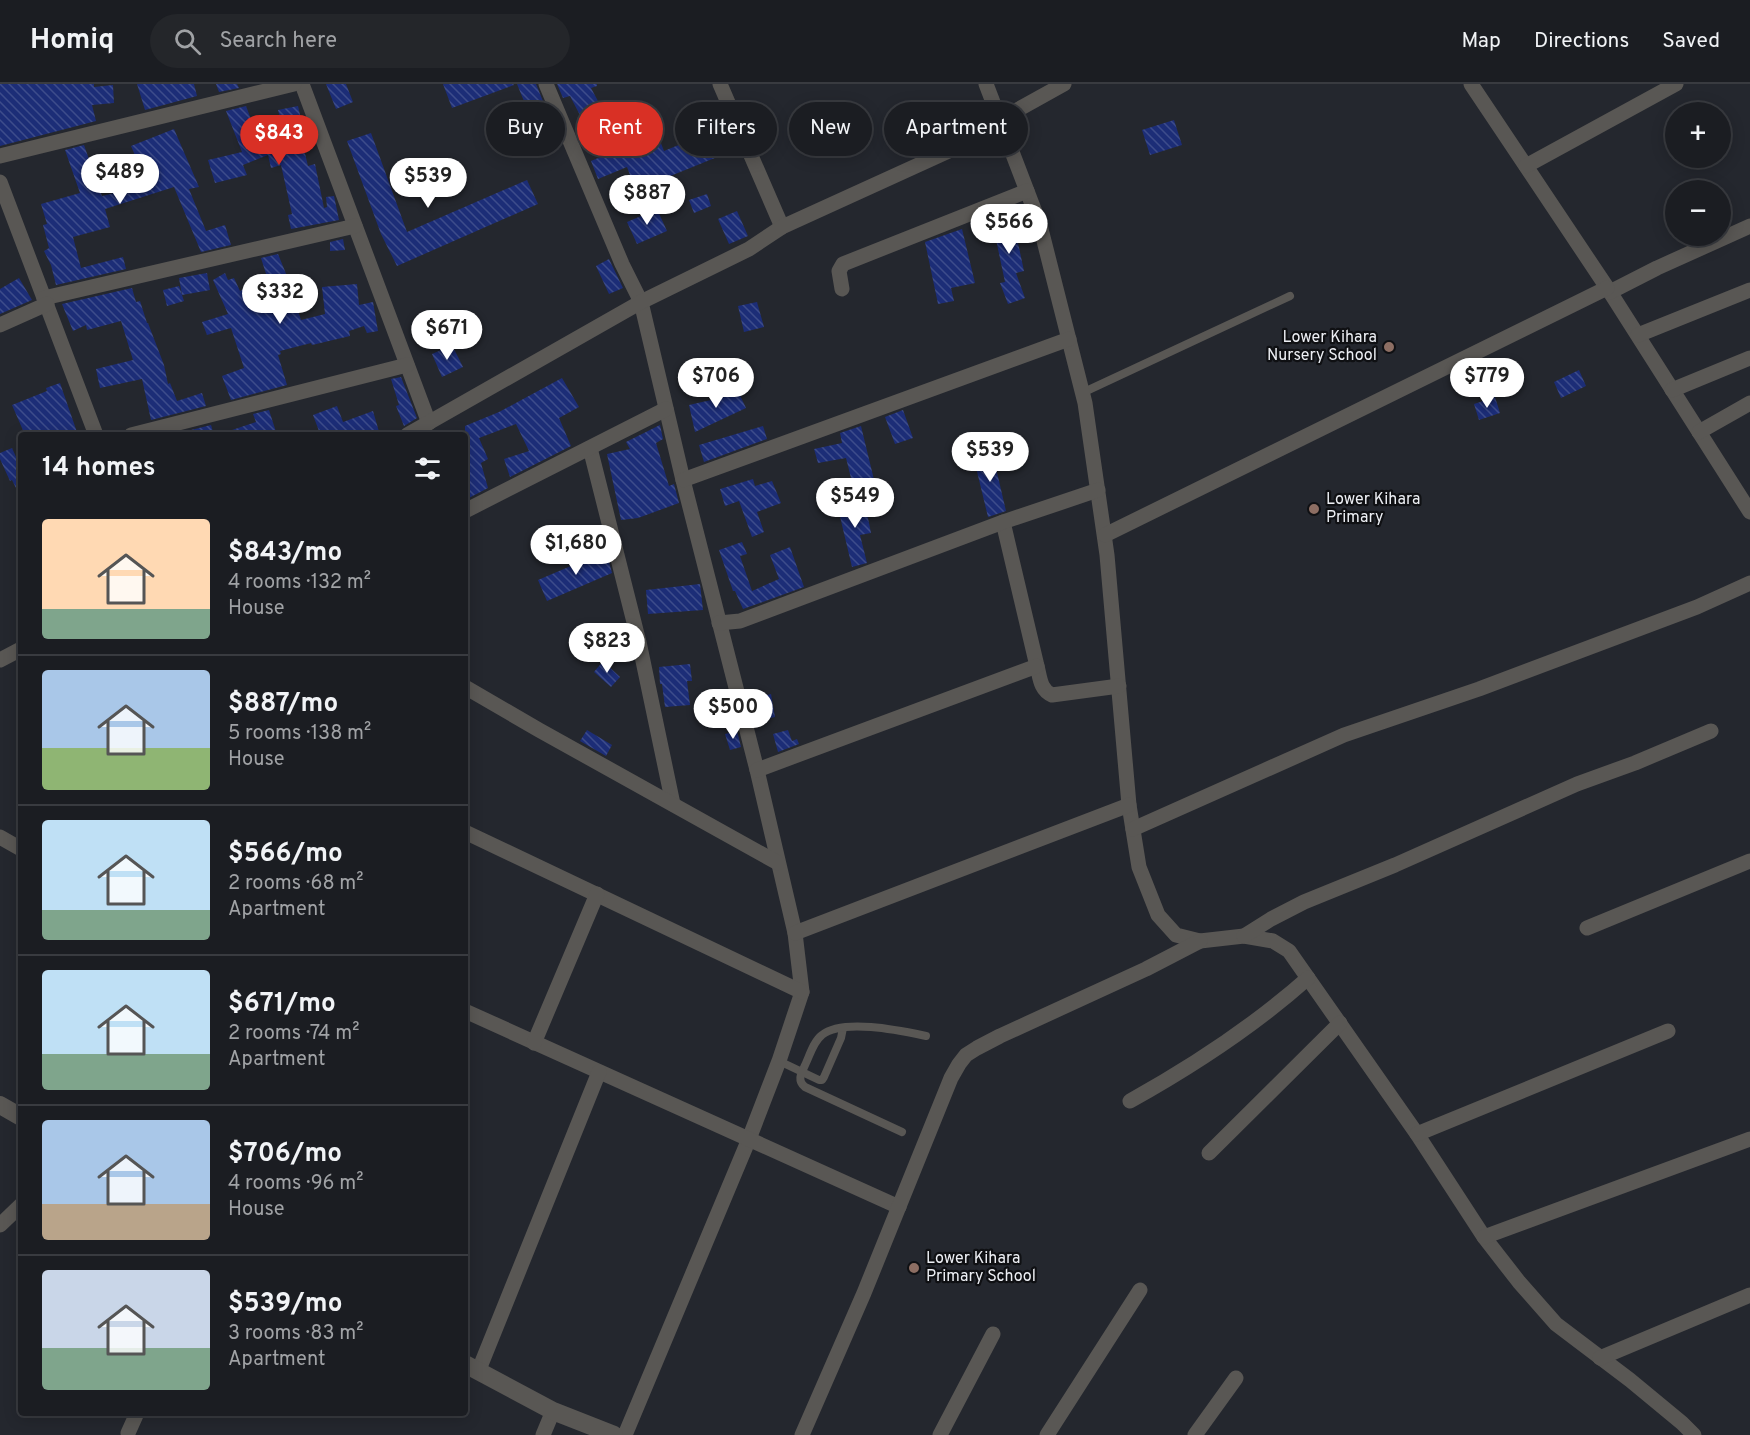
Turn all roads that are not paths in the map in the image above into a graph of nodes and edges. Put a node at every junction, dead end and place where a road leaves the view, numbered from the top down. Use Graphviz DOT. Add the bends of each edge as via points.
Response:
graph roads {
  1 [pos="294,84"];
  2 [pos="302,84"];
  3 [pos="546,84"];
  4 [pos="720,84"];
  5 [pos="986,84"];
  6 [pos="1064,84"];
  7 [pos="1471,84"];
  8 [pos="1676,84"];
  9 [pos="993,102"];
  10 [pos="1028,108"];
  11 [pos="0,156"];
  12 [pos="938,156"];
  13 [pos="1014,156"];
  14 [pos="1526,166"];
  15 [pos="0,182"];
  16 [pos="1027,191"];
  17 [pos="355,226"];
  18 [pos="1750,226"];
  19 [pos="782,227"];
  20 [pos="842,289"];
  21 [pos="1609,290"];
  22 [pos="1750,290"];
  23 [pos="1290,296"];
  24 [pos="46,301"];
  25 [pos="641,302"];
  26 [pos="0,325"];
  27 [pos="1638,335"];
  28 [pos="1069,339"];
  29 [pos="1750,358"];
  30 [pos="407,365"];
  31 [pos="1672,390"];
  32 [pos="1082,393"];
  33 [pos="1750,403"];
  34 [pos="666,409"];
  35 [pos="429,423"];
  36 [pos="95,432"];
  37 [pos="143,432"];
  38 [pos="412,432"];
  39 [pos="1699,432"];
  40 [pos="590,448"];
  41 [pos="683,480"];
  42 [pos="1098,490"];
  43 [pos="468,509"];
  44 [pos="1750,512"];
  45 [pos="1003,522"];
  46 [pos="1105,535"];
  47 [pos="1750,584"];
  48 [pos="719,623"];
  49 [pos="18,651"];
  50 [pos="0,660"];
  51 [pos="1037,666"];
  52 [pos="1119,686"];
  53 [pos="468,689"];
  54 [pos="1711,731"];
  55 [pos="757,770"];
  56 [pos="673,804"];
  57 [pos="1129,805"];
  58 [pos="1133,829"];
  59 [pos="468,833"];
  60 [pos="0,837"];
  61 [pos="18,847"];
  62 [pos="1750,861"];
  63 [pos="778,863"];
  64 [pos="597,894"];
  65 [pos="1587,928"];
  66 [pos="795,933"];
  67 [pos="1244,936"];
  68 [pos="1200,941"];
  69 [pos="1308,978"];
  70 [pos="802,992"];
  71 [pos="468,1012"];
  72 [pos="1340,1023"];
  73 [pos="843,1028"];
  74 [pos="1668,1031"];
  75 [pos="926,1036"];
  76 [pos="534,1043"];
  77 [pos="779,1061"];
  78 [pos="599,1072"];
  79 [pos="802,1072"];
  80 [pos="1130,1101"];
  81 [pos="902,1132"];
  82 [pos="1418,1134"];
  83 [pos="749,1139"];
  84 [pos="1750,1139"];
  85 [pos="1209,1153"];
  86 [pos="18,1208"];
  87 [pos="899,1208"];
  88 [pos="0,1225"];
  89 [pos="1484,1238"];
  90 [pos="1140,1290"];
  91 [pos="1750,1295"];
  92 [pos="993,1334"];
  93 [pos="1599,1358"];
  94 [pos="472,1368"];
  95 [pos="1236,1378"];
  96 [pos="553,1411"];
  97 [pos="136,1416"];
  98 [pos="128,1433"];
  99 [pos="543,1435"];
  100 [pos="614,1435"];
  101 [pos="625,1435"];
  102 [pos="802,1435"];
  103 [pos="940,1435"];
  104 [pos="1047,1435"];
  105 [pos="1195,1435"];
  106 [pos="1694,1435"];
  1 -- 11 [label="street"];
  2 -- 17 [label="street"];
  3 -- 25 [label="street"];
  4 -- 19 [label="street"];
  5 -- 9 [label="street"];
  6 -- 10 [label="street"];
  7 -- 14 [label="street"];
  8 -- 14 [label="street"];
  12 -- 19 [label="street"];
  13 -- 16 [label="street"];
  14 -- 21 [label="street"];
  15 -- 24 [label="street"];
  16 -- 20 [label="street" via="843,264 839,271"];
  16 -- 28 [label="street" via="1040,225"];
  17 -- 24 [label="street"];
  17 -- 30 [label="street"];
  18 -- 21 [label="street"];
  19 -- 25 [label="street" via="749,249"];
  21 -- 27 [label="street"];
  21 -- 46 [label="street"];
  22 -- 27 [label="street"];
  23 -- 32 [label="lane"];
  24 -- 26 [label="street"];
  24 -- 36 [label="street"];
  25 -- 34 [label="street"];
  25 -- 35 [label="street"];
  27 -- 31 [label="street"];
  28 -- 32 [label="street"];
  28 -- 41 [label="street"];
  29 -- 31 [label="street"];
  30 -- 35 [label="street"];
  30 -- 37 [label="street"];
  31 -- 39 [label="street"];
  32 -- 42 [label="street"];
  33 -- 39 [label="street"];
  34 -- 40 [label="street"];
  34 -- 41 [label="street"];
  35 -- 38 [label="street"];
  39 -- 44 [label="street"];
  40 -- 43 [label="street"];
  40 -- 56 [label="street" via="639,642"];
  41 -- 48 [label="street"];
  42 -- 45 [label="street"];
  42 -- 46 [label="street"];
  45 -- 48 [label="street" via="740,621"];
  45 -- 51 [label="street"];
  46 -- 52 [label="street"];
  47 -- 58 [label="street" via="1479,689 1344,735"];
  48 -- 55 [label="street"];
  49 -- 50 [label="street"];
  51 -- 52 [label="street" via="1045,692 1052,695"];
  51 -- 55 [label="street"];
  52 -- 57 [label="street"];
  53 -- 56 [label="street"];
  54 -- 67 [label="street" via="1577,784 1304,902"];
  55 -- 63 [label="street"];
  56 -- 63 [label="street"];
  57 -- 58 [label="street"];
  57 -- 66 [label="street"];
  58 -- 68 [label="street" via="1139,867 1158,915 1176,935"];
  59 -- 64 [label="street"];
  60 -- 61 [label="street"];
  62 -- 65 [label="street"];
  63 -- 66 [label="street"];
  64 -- 70 [label="street"];
  64 -- 76 [label="street"];
  66 -- 70 [label="street"];
  67 -- 68 [label="street"];
  67 -- 69 [label="street" via="1273,941 1288,951"];
  68 -- 87 [label="street" via="966,1055 951,1078"];
  69 -- 72 [label="street"];
  69 -- 80 [label="street" via="1259,1018 1173,1077"];
  70 -- 77 [label="street"];
  71 -- 76 [label="street"];
  72 -- 82 [label="street"];
  72 -- 85 [label="street"];
  73 -- 75 [label="lane" via="873,1026"];
  73 -- 79 [label="lane" via="821,1035"];
  73 -- 79 [label="lane" via="824,1077 819,1080"];
  74 -- 82 [label="street"];
  76 -- 78 [label="street"];
  77 -- 79 [label="lane"];
  77 -- 83 [label="street"];
  78 -- 83 [label="street"];
  78 -- 94 [label="street"];
  79 -- 81 [label="lane" via="800,1080 805,1087"];
  82 -- 89 [label="street"];
  83 -- 87 [label="street"];
  83 -- 101 [label="street"];
  84 -- 89 [label="street"];
  86 -- 88 [label="street"];
  87 -- 102 [label="street"];
  89 -- 93 [label="street" via="1556,1324"];
  90 -- 104 [label="street"];
  91 -- 93 [label="street"];
  92 -- 103 [label="street"];
  93 -- 106 [label="street"];
  94 -- 96 [label="street"];
  95 -- 105 [label="street"];
  96 -- 99 [label="street"];
  96 -- 100 [label="street"];
  97 -- 98 [label="street"];
}
